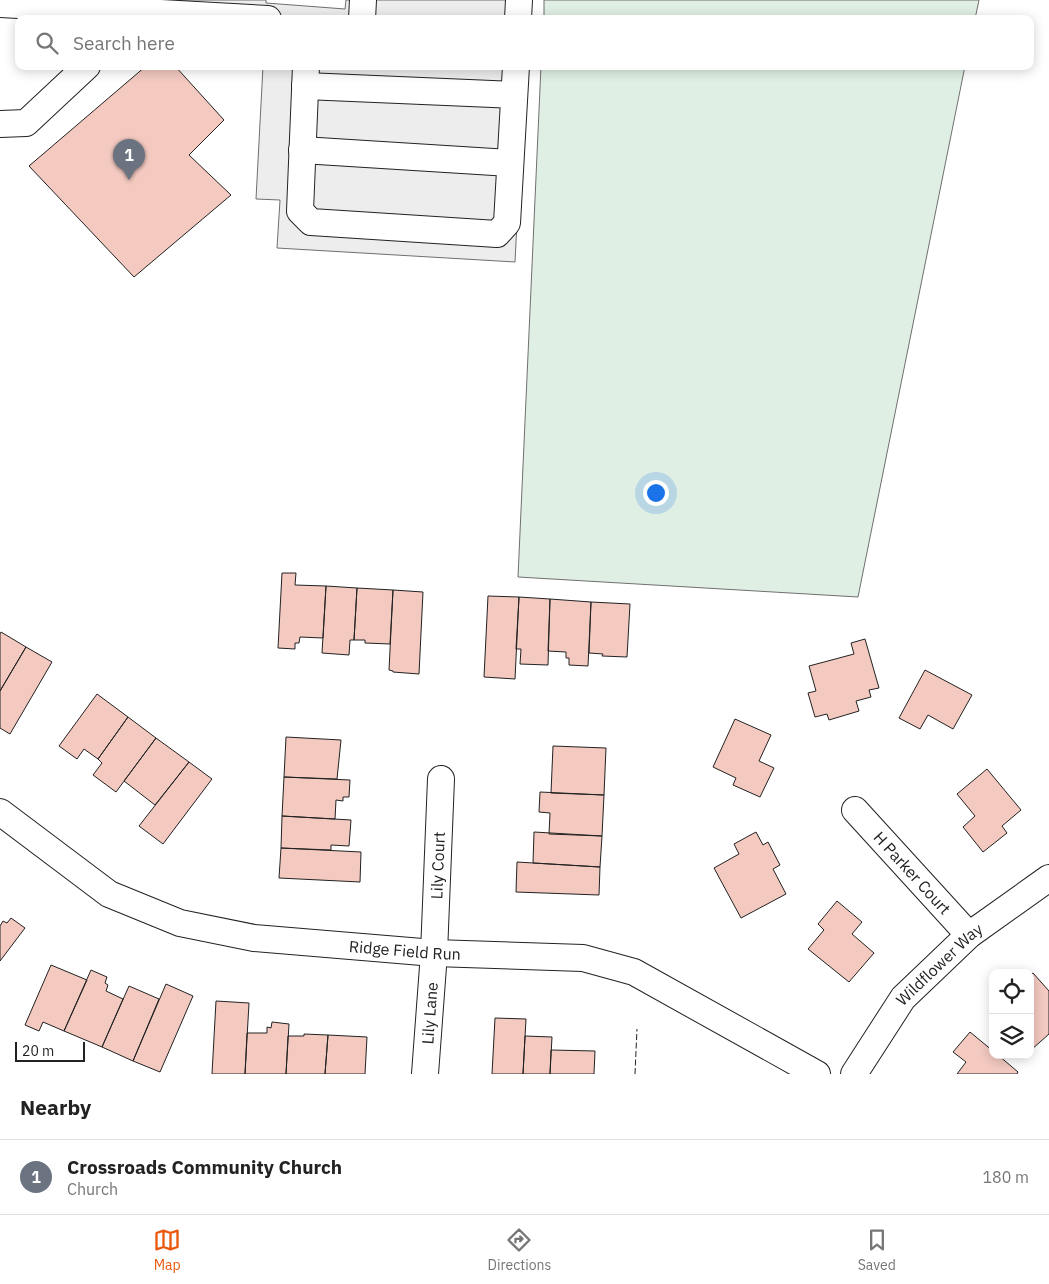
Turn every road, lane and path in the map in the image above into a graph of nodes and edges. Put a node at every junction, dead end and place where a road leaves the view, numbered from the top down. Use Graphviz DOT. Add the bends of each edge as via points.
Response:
graph roads {
  1 [pos="363,0"];
  2 [pos="519,0"];
  3 [pos="32,3"];
  4 [pos="0,4"];
  5 [pos="100,5"];
  6 [pos="234,8"];
  7 [pos="157,11"];
  8 [pos="256,15"];
  9 [pos="362,15"];
  10 [pos="518,15"];
  11 [pos="83,70"];
  12 [pos="516,70"];
  13 [pos="305,76"];
  14 [pos="514,95"];
  15 [pos="0,124"];
  16 [pos="302,150"];
  17 [pos="510,163"];
  18 [pos="441,779"];
  19 [pos="855,810"];
  20 [pos="0,812"];
  21 [pos="1049,878"];
  22 [pos="969,934"];
  23 [pos="434,953"];
  24 [pos="426,1074"];
  25 [pos="817,1074"];
  26 [pos="854,1074"];
  1 -- 9 [label="street"];
  2 -- 10 [label="street"];
  3 -- 4 [label="street"];
  3 -- 5 [label="street"];
  5 -- 7 [label="street"];
  6 -- 7 [label="street"];
  6 -- 8 [label="street"];
  11 -- 15 [label="street" via="26,123"];
  12 -- 14 [label="street"];
  13 -- 14 [label="street"];
  13 -- 16 [label="street"];
  14 -- 17 [label="street"];
  16 -- 17 [label="street"];
  16 -- 17 [label="street" via="300,211 311,222 497,234 507,224"];
  18 -- 23 [label="street, Lily Court"];
  19 -- 22 [label="street, H Parker Court"];
  20 -- 23 [label="street, Ridge Field Run" via="109,894 180,923 254,938"];
  21 -- 22 [label="street, Wildflower Way"];
  22 -- 26 [label="street, Wildflower Way" via="903,998"];
  23 -- 24 [label="street, Lily Lane"];
  23 -- 25 [label="street, Ridge Field Run" via="583,958 634,972"];
}
